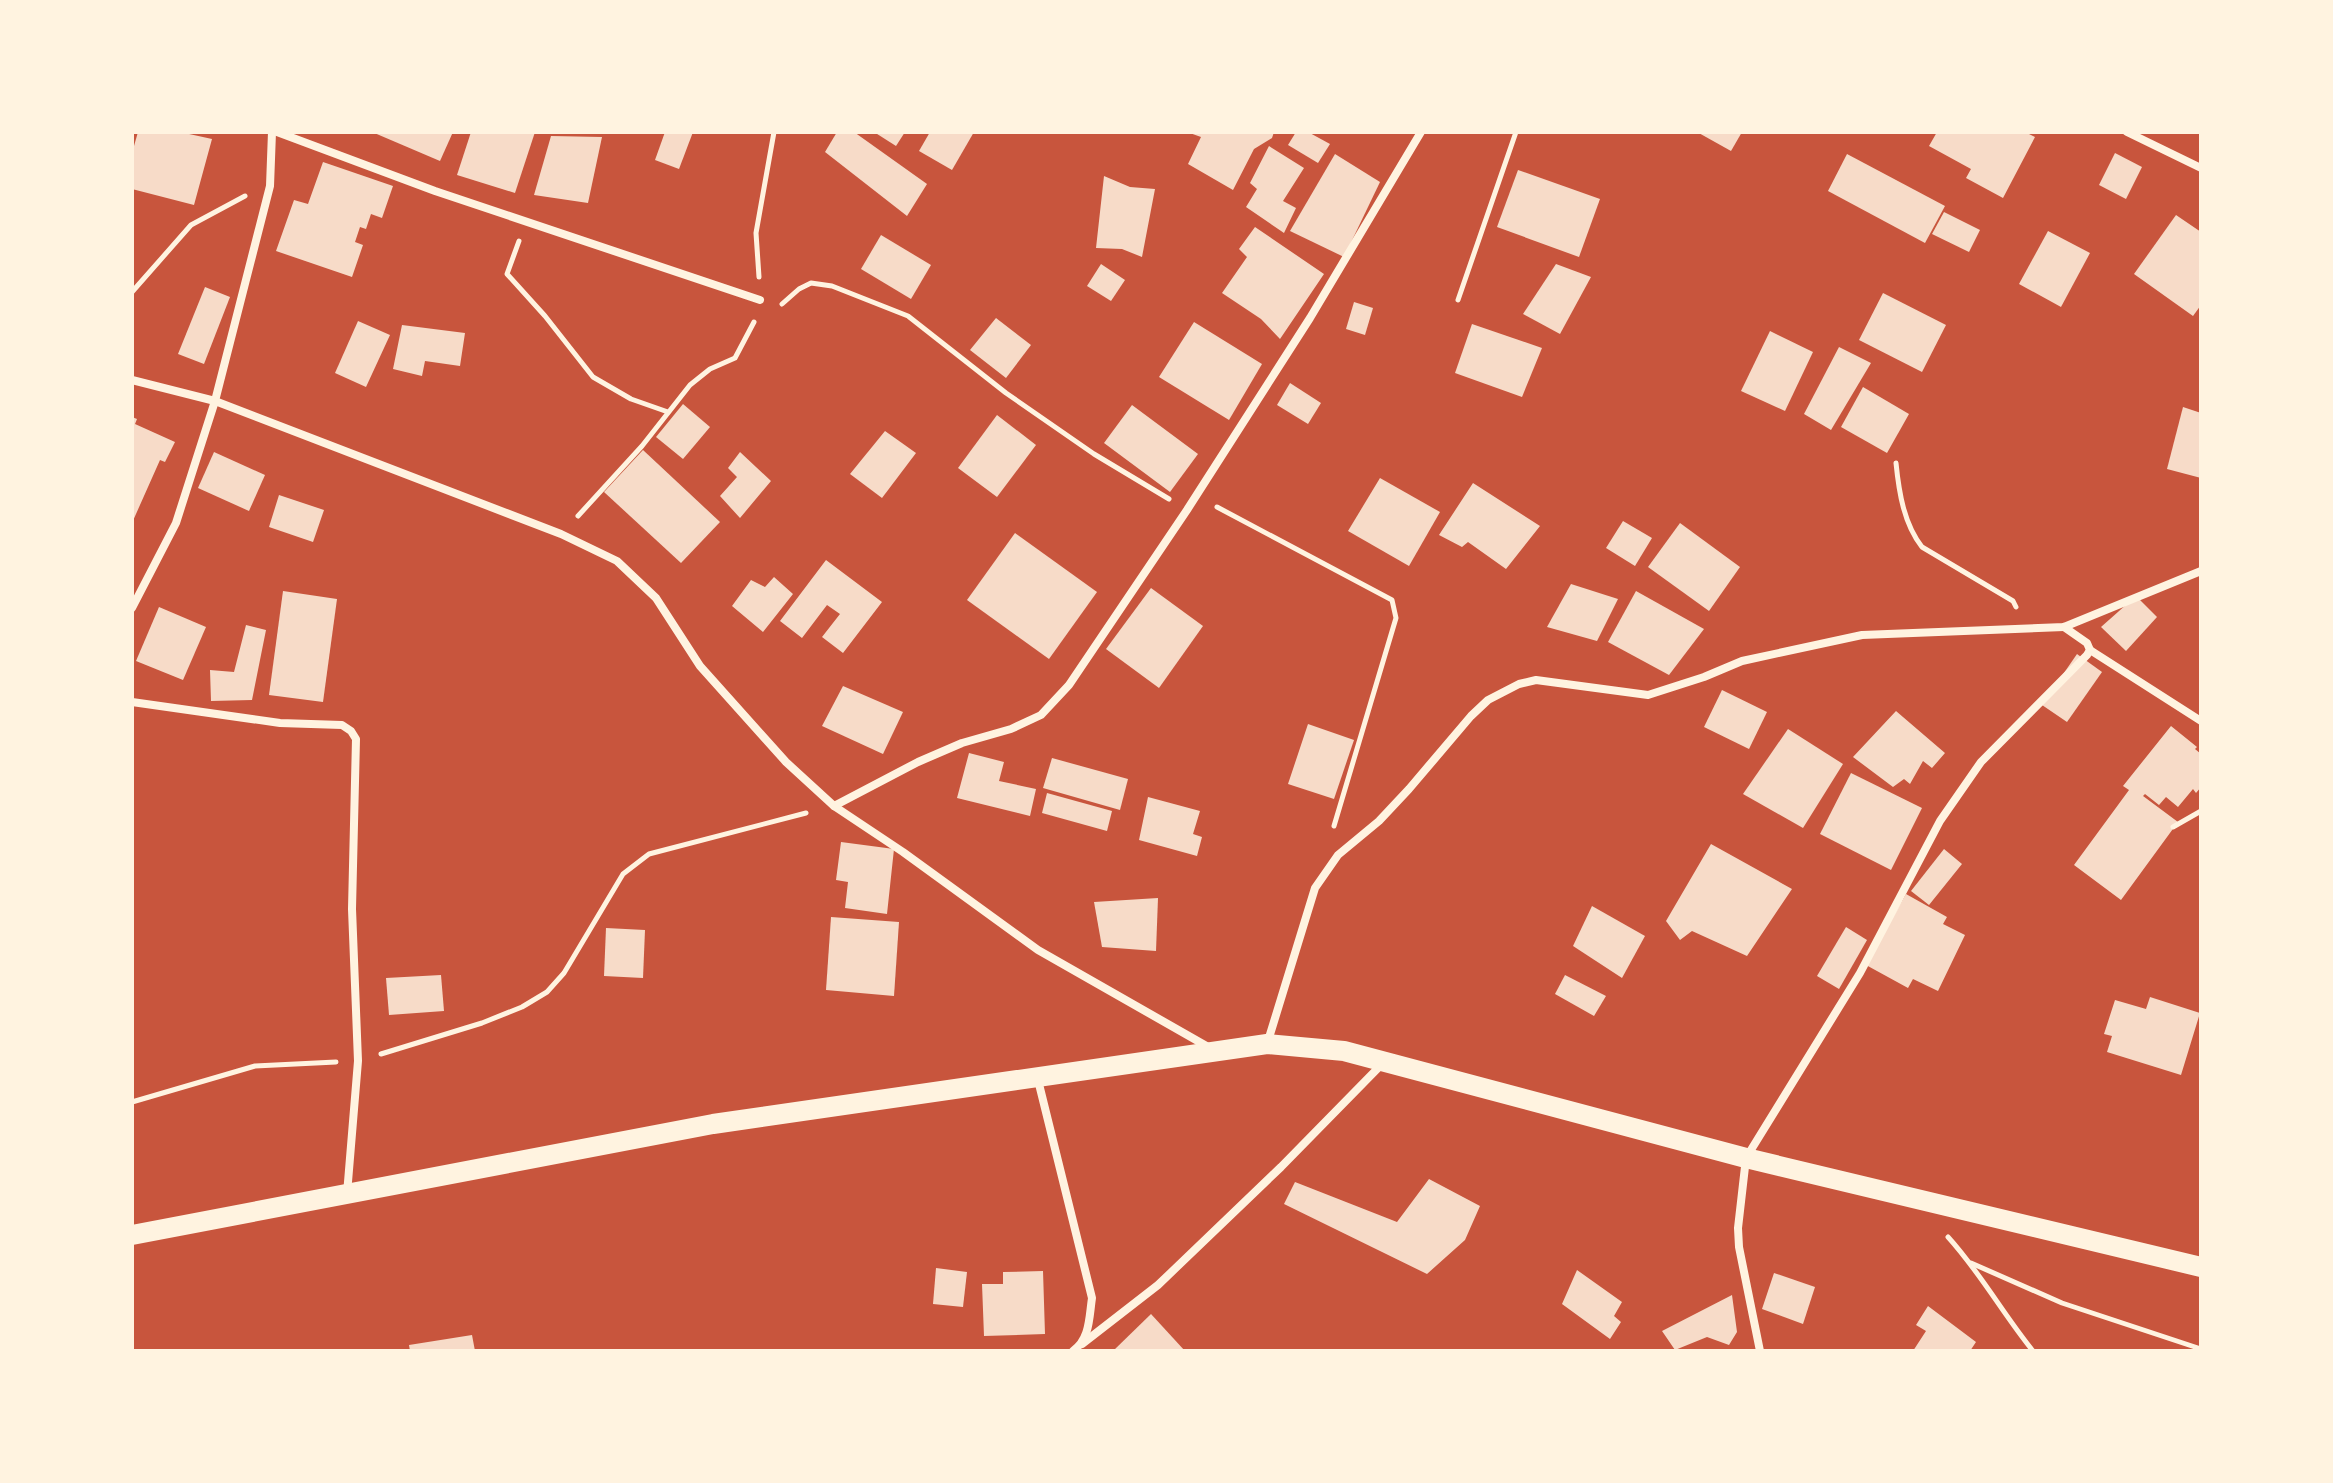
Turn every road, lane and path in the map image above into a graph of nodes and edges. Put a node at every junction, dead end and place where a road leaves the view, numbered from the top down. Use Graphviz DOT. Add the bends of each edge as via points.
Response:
graph roads {
  1 [pos="275,132"];
  2 [pos="774,132"];
  3 [pos="1421,132"];
  4 [pos="1516,132"];
  5 [pos="2127,132"];
  6 [pos="2201,168"];
  7 [pos="270,186"];
  8 [pos="526,221"];
  9 [pos="132,292"];
  10 [pos="760,300"];
  11 [pos="1458,300"];
  12 [pos="776,309"];
  13 [pos="764,319"];
  14 [pos="752,329"];
  15 [pos="132,380"];
  16 [pos="215,401"];
  17 [pos="668,412"];
  18 [pos="1896,463"];
  19 [pos="1195,495"];
  20 [pos="1187,510"];
  21 [pos="561,534"];
  22 [pos="2201,571"];
  23 [pos="132,608"];
  24 [pos="2064,627"];
  25 [pos="2026,630"];
  26 [pos="2090,650"];
  27 [pos="132,702"];
  28 [pos="2201,721"];
  29 [pos="834,806"];
  30 [pos="2201,811"];
  31 [pos="2173,827"];
  32 [pos="1332,830"];
  33 [pos="1267,1044"];
  34 [pos="1214,1050"];
  35 [pos="358,1061"];
  36 [pos="1384,1063"];
  37 [pos="1038,1079"];
  38 [pos="132,1102"];
  39 [pos="1746,1158"];
  40 [pos="1910,1195"];
  41 [pos="347,1196"];
  42 [pos="132,1235"];
  43 [pos="1971,1263"];
  44 [pos="2201,1267"];
  45 [pos="1082,1344"];
  46 [pos="2201,1349"];
  47 [pos="1073,1351"];
  48 [pos="1760,1351"];
  49 [pos="2033,1351"];
  1 -- 7 [label="street"];
  1 -- 8 [label="street"];
  2 -- 10 [label="path" via="756,233"];
  3 -- 19 [label="street" via="1310,318"];
  4 -- 11 [label="path"];
  5 -- 6 [label="street"];
  7 -- 9 [label="path" via="191,225"];
  7 -- 16 [label="street"];
  8 -- 10 [label="street"];
  8 -- 17 [label="path" via="507,274 513,284 593,377"];
  10 -- 14 [label="path"];
  12 -- 20 [label="path" via="811,283 908,316 1006,393"];
  13 -- 14 [label="path"];
  14 -- 17 [label="path" via="735,358 690,385"];
  15 -- 16 [label="street"];
  16 -- 21 [label="street"];
  16 -- 23 [label="street" via="176,523"];
  17 -- 21 [label="path"];
  18 -- 25 [label="path" via="1898,492 1913,536 1933,555 2013,601"];
  19 -- 20 [label="street"];
  19 -- 32 [label="path" via="1395,606 1396,618"];
  20 -- 29 [label="street" via="1069,685 1041,715 918,762"];
  21 -- 29 [label="street" via="617,561 656,598 700,666 786,762"];
  22 -- 24 [label="street"];
  24 -- 25 [label="street"];
  24 -- 26 [label="street"];
  25 -- 33 [label="street" via="1862,635 1742,661 1648,695 1536,680 1488,700 1379,821 1338,855 1315,888"];
  26 -- 28 [label="street"];
  26 -- 39 [label="street" via="1981,762 1940,821 1860,973"];
  27 -- 35 [label="street" via="280,723 342,725 351,731 356,739 352,909"];
  29 -- 34 [label="street" via="1038,950"];
  29 -- 35 [label="path" via="649,854 623,874 564,973 547,992 482,1023"];
  30 -- 31 [label="path"];
  33 -- 34 [label="main road"];
  33 -- 36 [label="main road" via="1344,1051"];
  34 -- 37 [label="main road"];
  35 -- 38 [label="path" via="255,1066"];
  35 -- 41 [label="street"];
  36 -- 39 [label="main road"];
  36 -- 45 [label="street" via="1158,1285"];
  37 -- 41 [label="main road" via="713,1124"];
  37 -- 45 [label="street" via="1092,1298"];
  39 -- 40 [label="main road"];
  39 -- 48 [label="street" via="1739,1247"];
  40 -- 43 [label="path"];
  40 -- 44 [label="main road"];
  41 -- 42 [label="main road"];
  43 -- 46 [label="path" via="2062,1303"];
  43 -- 49 [label="path"];
  45 -- 47 [label="street"];
}
